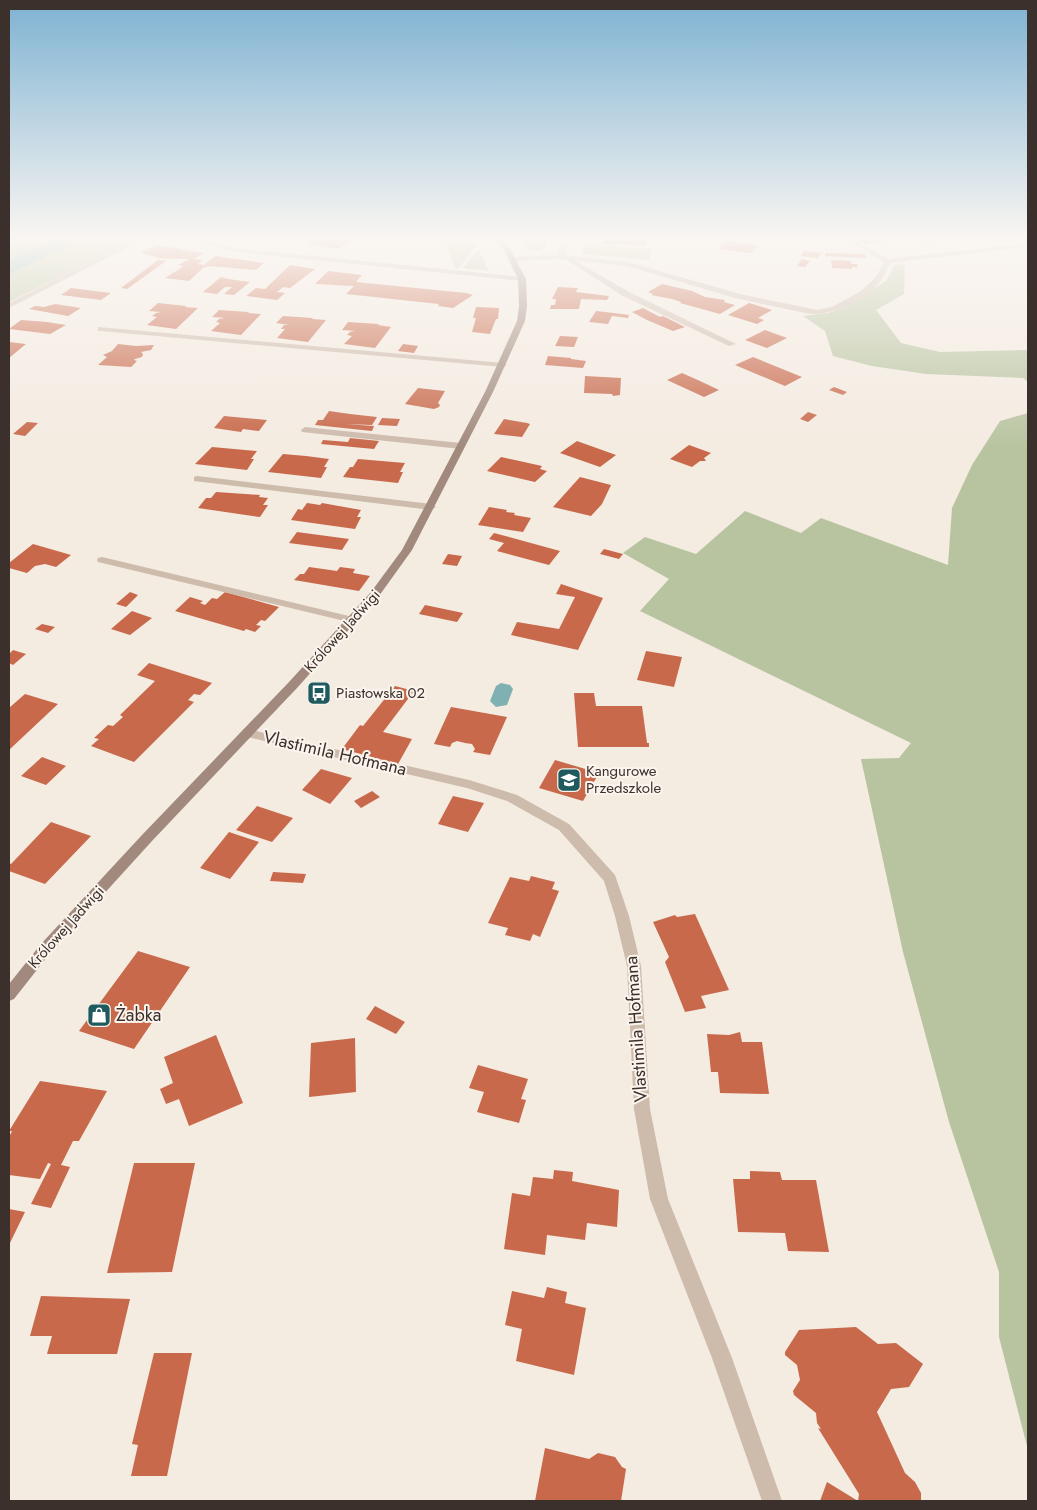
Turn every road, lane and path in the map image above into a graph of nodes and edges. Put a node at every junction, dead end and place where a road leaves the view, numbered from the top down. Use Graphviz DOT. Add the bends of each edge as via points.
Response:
graph roads {
  1 [pos="523,307"];
  2 [pos="655,307"];
  3 [pos="790,307"];
  4 [pos="834,307"];
  5 [pos="101,328"];
  6 [pos="732,344"];
  7 [pos="503,365"];
  8 [pos="305,430"];
  9 [pos="461,446"];
  10 [pos="198,479"];
  11 [pos="431,507"];
  12 [pos="102,560"];
  13 [pos="353,620"];
  14 [pos="247,733"];
  15 [pos="9,995"];
  16 [pos="772,1501"];
  1 -- 7 [label="street, Królowej Jadwigi" via="521,321"];
  2 -- 6 [label="street"];
  3 -- 4 [label="street" via="810,312"];
  5 -- 7 [label="street"];
  7 -- 9 [label="street, Królowej Jadwigi"];
  8 -- 9 [label="street"];
  9 -- 11 [label="street, Królowej Jadwigi"];
  10 -- 11 [label="street"];
  11 -- 13 [label="street, Królowej Jadwigi" via="402,557"];
  12 -- 13 [label="street"];
  13 -- 14 [label="street, Królowej Jadwigi"];
  14 -- 15 [label="street, Królowej Jadwigi" via="46,948"];
  14 -- 16 [label="street, Vlastimila Hofmana" via="469,784 512,798 564,827 610,879 634,966 642,1109 659,1198 722,1358"];
}
